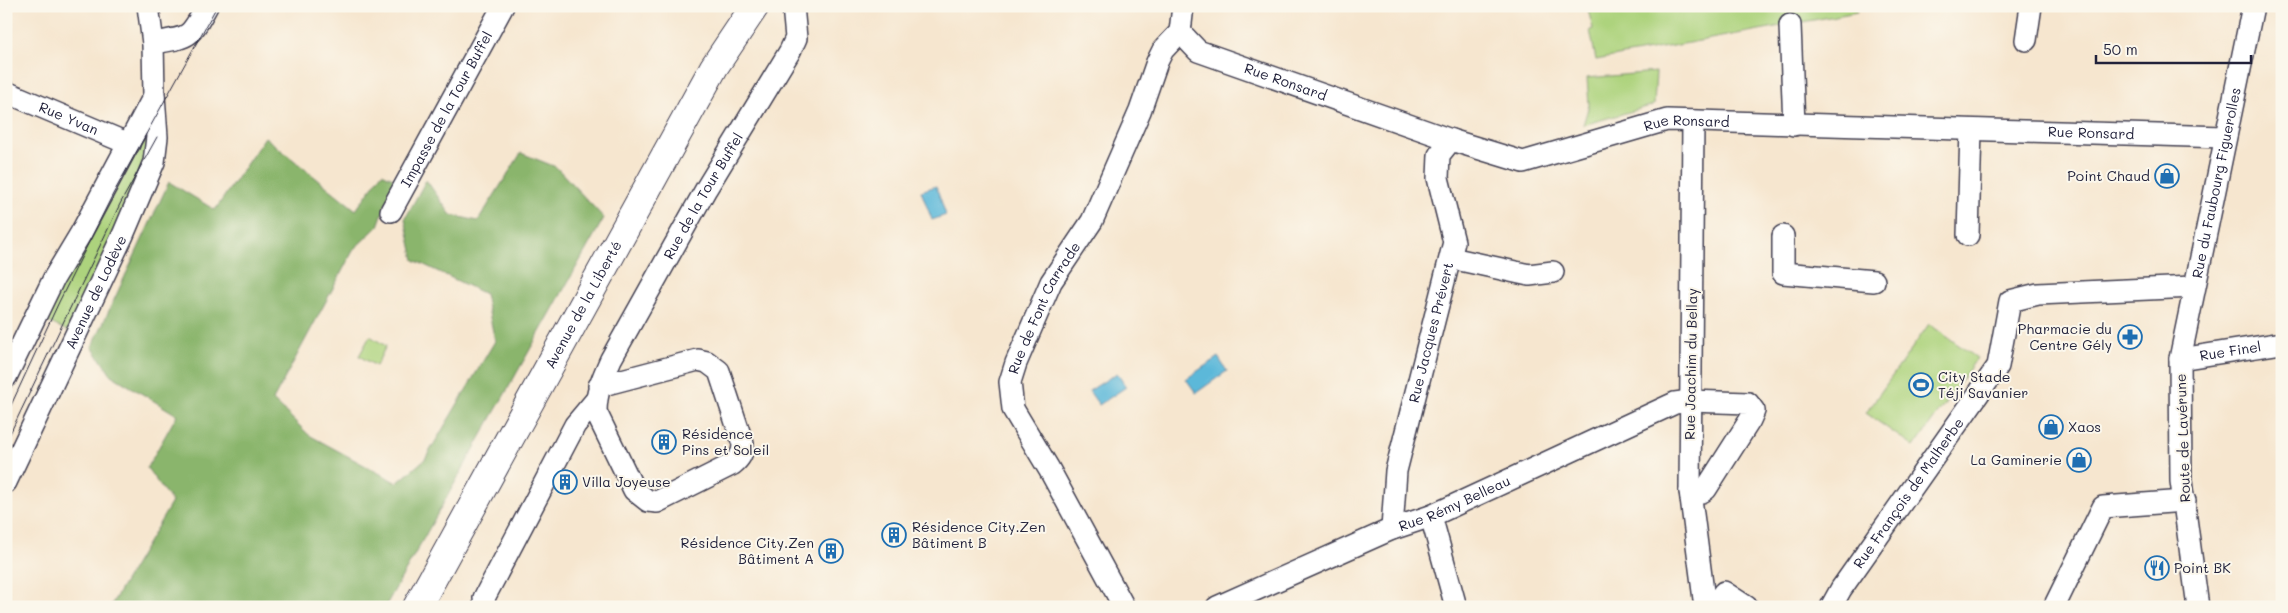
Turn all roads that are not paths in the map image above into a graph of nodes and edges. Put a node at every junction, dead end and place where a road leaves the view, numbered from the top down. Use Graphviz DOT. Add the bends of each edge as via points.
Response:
graph roads {
  1 [pos="148,6"];
  2 [pos="207,6"];
  3 [pos="503,6"];
  4 [pos="755,6"];
  5 [pos="793,6"];
  6 [pos="1183,6"];
  7 [pos="2031,6"];
  8 [pos="2253,6"];
  9 [pos="1790,25"];
  10 [pos="1180,32"];
  11 [pos="2026,40"];
  12 [pos="153,43"];
  13 [pos="6,92"];
  14 [pos="154,95"];
  15 [pos="1693,121"];
  16 [pos="1794,125"];
  17 [pos="1971,130"];
  18 [pos="2224,137"];
  19 [pos="1451,140"];
  20 [pos="129,144"];
  21 [pos="391,211"];
  22 [pos="1968,235"];
  23 [pos="1783,236"];
  24 [pos="1450,258"];
  25 [pos="1553,272"];
  26 [pos="1874,281"];
  27 [pos="2194,286"];
  28 [pos="2282,343"];
  29 [pos="2180,359"];
  30 [pos="6,377"];
  31 [pos="597,393"];
  32 [pos="1690,400"];
  33 [pos="6,482"];
  34 [pos="1690,491"];
  35 [pos="2185,500"];
  36 [pos="1431,516"];
  37 [pos="1392,529"];
  38 [pos="417,607"];
  39 [pos="485,607"];
  40 [pos="1124,607"];
  41 [pos="1217,607"];
  42 [pos="1456,607"];
  43 [pos="1705,607"];
  44 [pos="1713,607"];
  45 [pos="1747,607"];
  46 [pos="1832,607"];
  47 [pos="2054,607"];
  48 [pos="2198,607"];
  1 -- 12 [label="street, Avenue de Lodève"];
  2 -- 12 [label="street" via="187,37"];
  3 -- 21 [label="street, Impasse de la Tour Buffel"];
  4 -- 38 [label="main road, Avenue de la Liberté" via="714,67"];
  5 -- 31 [label="street, Rue de la Tour Buffel" via="796,38 790,51 706,188 611,359"];
  6 -- 10 [label="street"];
  7 -- 11 [label="street"];
  8 -- 18 [label="street, Rue du Faubourg Figuerolles"];
  9 -- 16 [label="street"];
  10 -- 19 [label="street, Rue Ronsard" via="1198,50"];
  10 -- 40 [label="street, Rue de Font Carrade" via="1163,50 1157,62 1140,111 1092,221 1051,282 1010,382 1013,409"];
  12 -- 14 [label="street, Avenue de Lodève"];
  13 -- 20 [label="street, Rue Yvan"];
  14 -- 20 [label="street, Avenue de Lodève"];
  14 -- 33 [label="street, Avenue de Lodève" via="157,136 154,162"];
  15 -- 16 [label="street, Rue Ronsard"];
  15 -- 19 [label="street, Rue Ronsard" via="1667,120 1523,162"];
  15 -- 32 [label="street, Rue Joachim du Bellay"];
  16 -- 17 [label="street, Rue Ronsard"];
  17 -- 18 [label="street, Rue Ronsard"];
  17 -- 22 [label="street"];
  18 -- 27 [label="street, Rue du Faubourg Figuerolles"];
  19 -- 24 [label="street, Rue Jacques Prévert" via="1439,155 1438,178 1454,242"];
  20 -- 30 [label="street, Avenue de Lodève" via="54,278"];
  23 -- 26 [label="street" via="1782,273"];
  24 -- 25 [label="street" via="1529,275"];
  24 -- 37 [label="street, Rue Jacques Prévert" via="1396,471"];
  27 -- 29 [label="street, Rue du Faubourg Figuerolles"];
  27 -- 46 [label="street, Rue François de Malherbe" via="2038,294 2010,301 1998,366 1841,589"];
  28 -- 29 [label="street, Rue Finel"];
  29 -- 35 [label="street, Route de Lavérune"];
  31 -- 31 [label="street" via="596,412 634,490 648,501 657,502 734,464 743,451 719,371 707,362 698,360"];
  31 -- 39 [label="street, Rue de la Tour Buffel" via="575,425 484,598"];
  32 -- 34 [label="street, Rue Joachim du Bellay"];
  32 -- 34 [label="street, Rue Rémy Belleau" via="1748,403 1754,411 1706,489"];
  32 -- 36 [label="street, Rue Rémy Belleau" via="1675,403"];
  34 -- 43 [label="street, Rue Joachim du Bellay"];
  35 -- 47 [label="street" via="2103,507"];
  35 -- 48 [label="street, Route de Lavérune"];
  36 -- 37 [label="street, Rue Rémy Belleau"];
  36 -- 42 [label="street"];
  37 -- 41 [label="street, Rue Rémy Belleau"];
  44 -- 45 [label="street" via="1724,592"];
}
